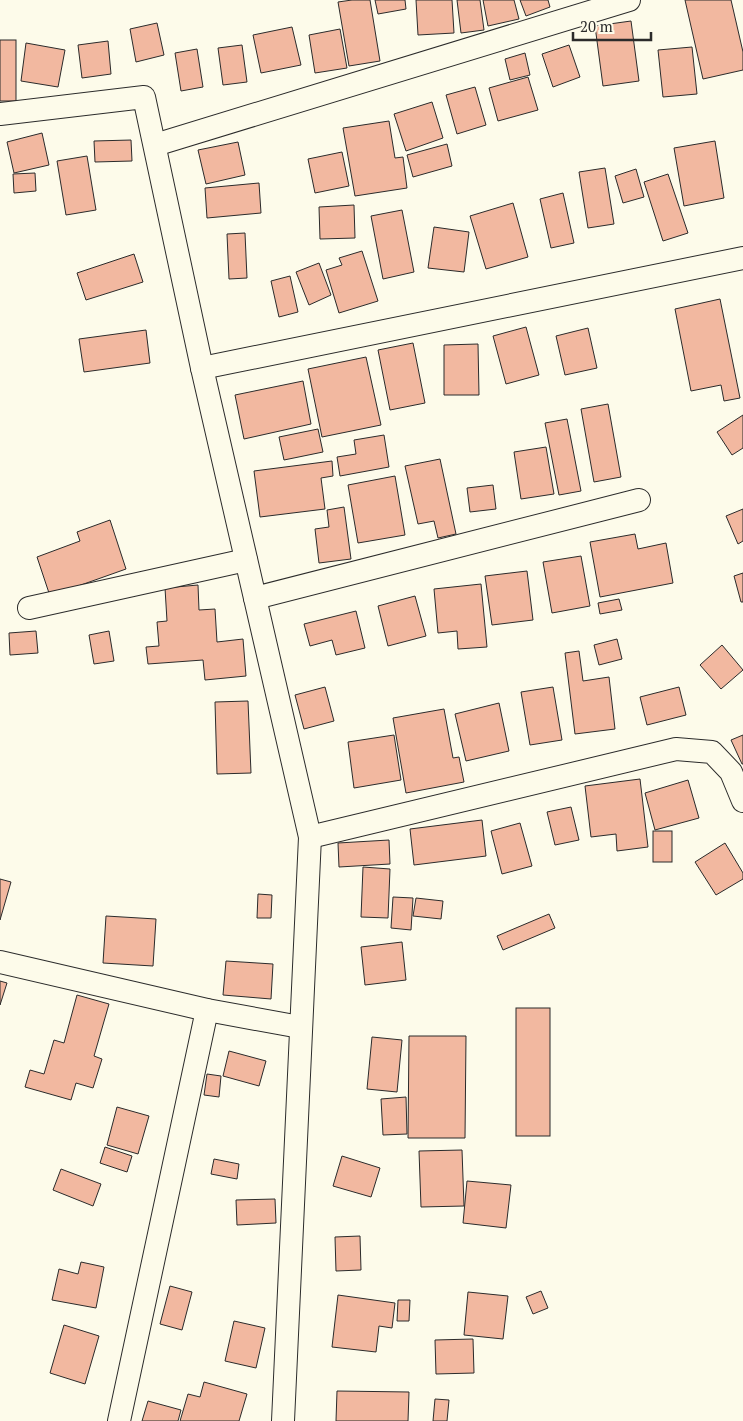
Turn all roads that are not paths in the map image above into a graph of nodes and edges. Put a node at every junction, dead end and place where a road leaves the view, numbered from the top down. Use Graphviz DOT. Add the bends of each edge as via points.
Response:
graph roads {
  1 [pos="628,0"];
  2 [pos="0,114"];
  3 [pos="154,145"];
  4 [pos="743,258"];
  5 [pos="202,368"];
  6 [pos="639,500"];
  7 [pos="246,560"];
  8 [pos="255,598"];
  9 [pos="29,608"];
  10 [pos="743,801"];
  11 [pos="310,837"];
  12 [pos="0,962"];
  13 [pos="207,1010"];
  14 [pos="300,1027"];
  15 [pos="119,1421"];
  16 [pos="284,1421"];
  1 -- 3 [label="street"];
  2 -- 3 [label="street" via="144,97"];
  3 -- 5 [label="street"];
  4 -- 5 [label="street"];
  5 -- 7 [label="street"];
  6 -- 8 [label="street"];
  7 -- 8 [label="street"];
  7 -- 9 [label="street"];
  8 -- 11 [label="street"];
  10 -- 11 [label="street" via="731,772 712,752 676,749"];
  11 -- 14 [label="street"];
  12 -- 13 [label="street"];
  13 -- 14 [label="street"];
  13 -- 15 [label="street"];
  14 -- 16 [label="street"];
}
